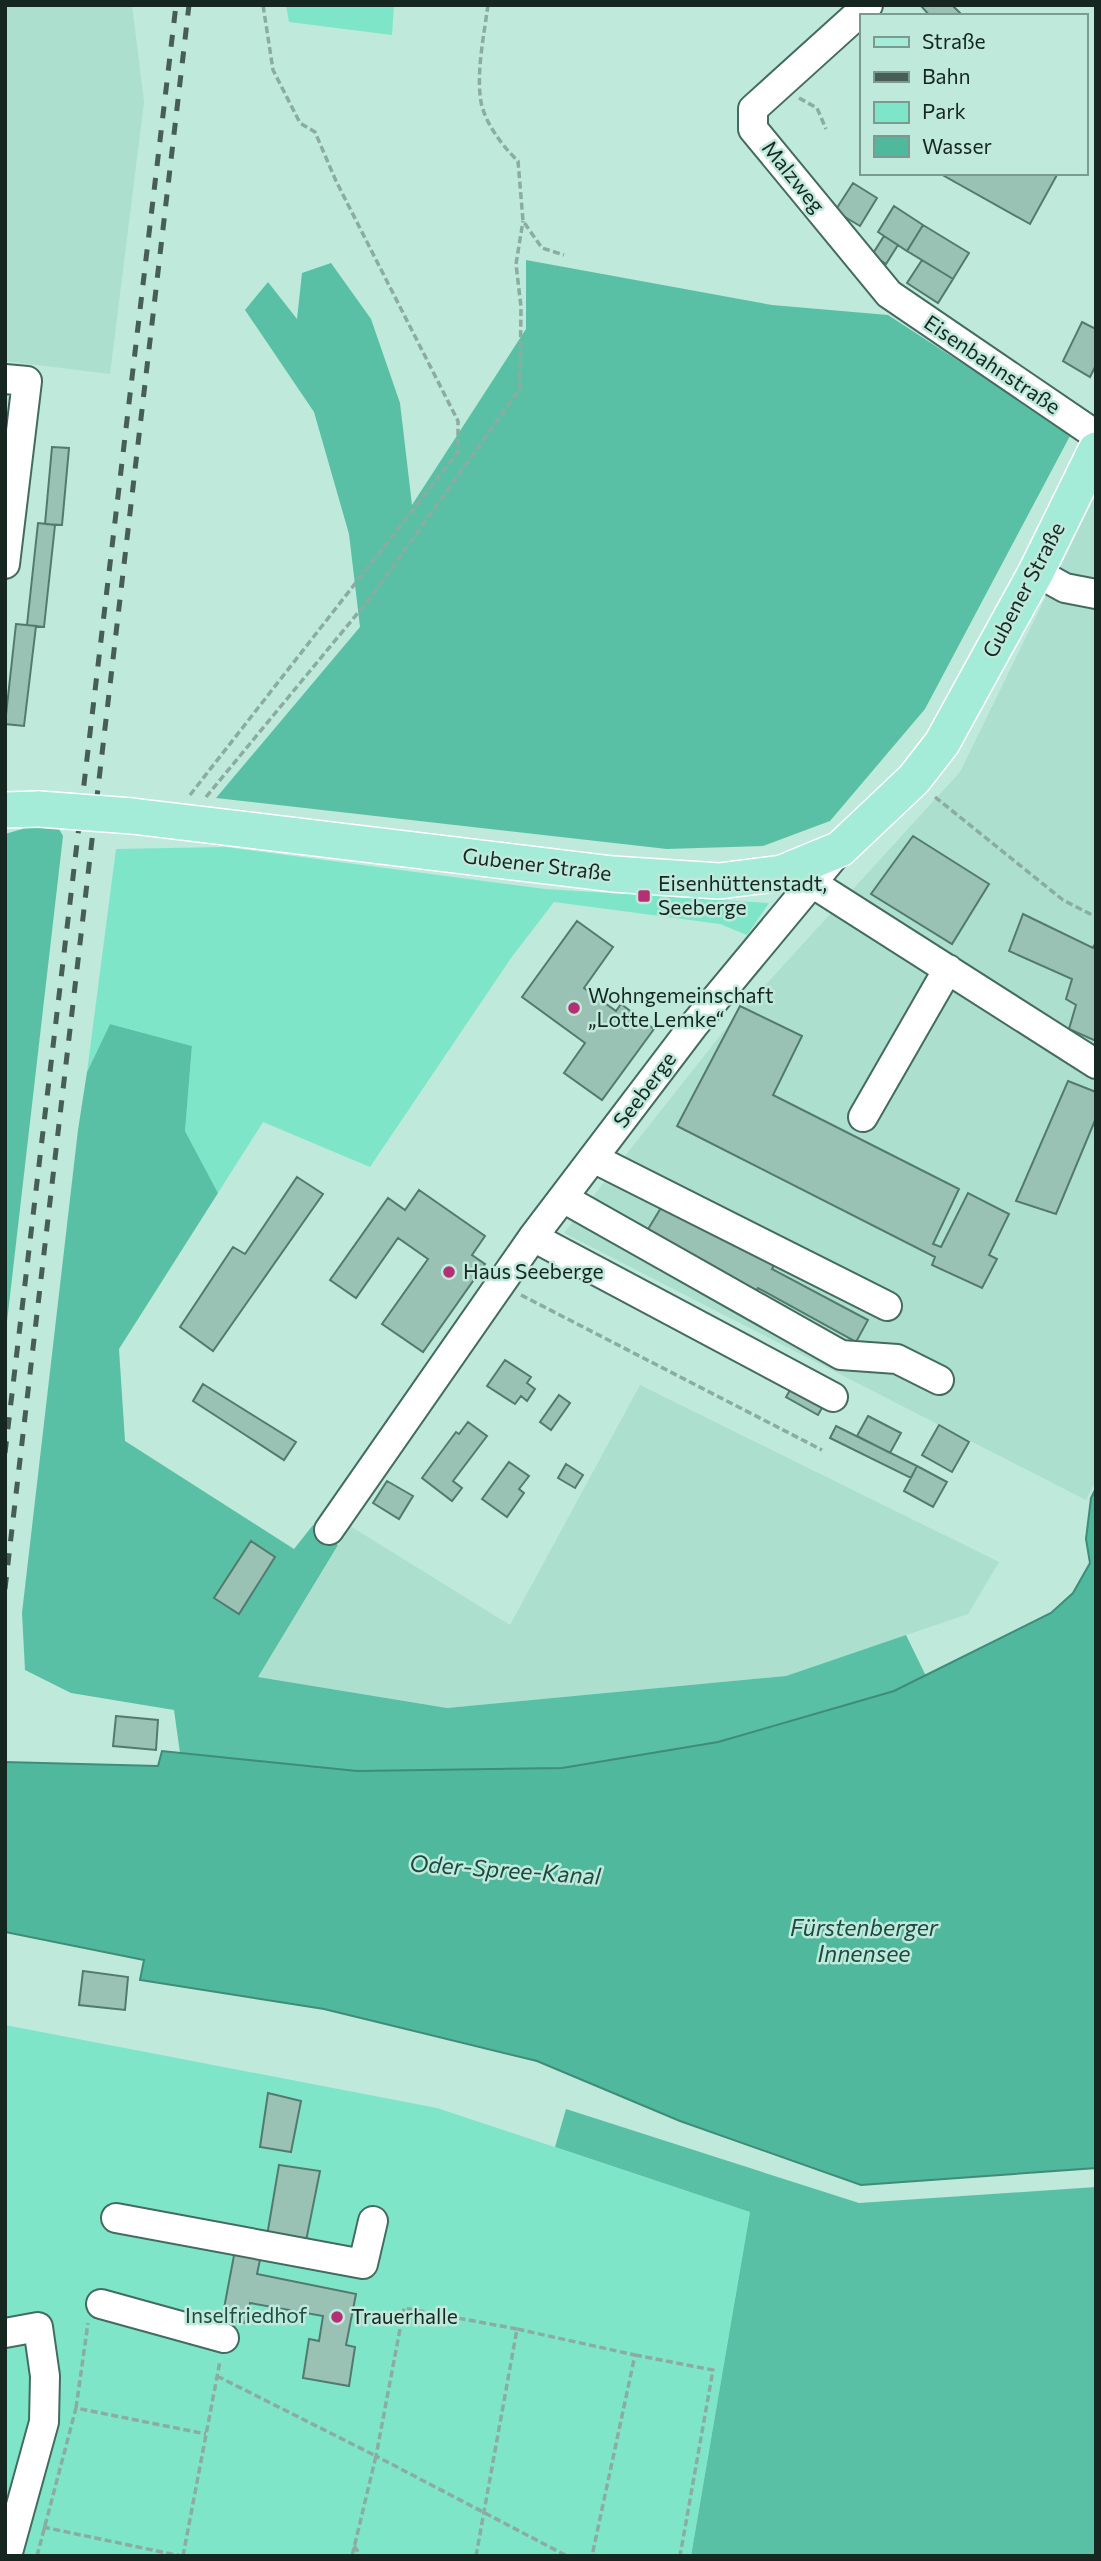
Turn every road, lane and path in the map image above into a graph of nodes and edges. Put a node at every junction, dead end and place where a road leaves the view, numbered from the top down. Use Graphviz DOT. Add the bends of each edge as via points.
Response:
graph roads {
  1 [pos="262,5"];
  2 [pos="488,5"];
  3 [pos="867,5"];
  4 [pos="777,87"];
  5 [pos="827,129"];
  6 [pos="523,221"];
  7 [pos="564,256"];
  8 [pos="889,295"];
  9 [pos="5,379"];
  10 [pos="1096,435"];
  11 [pos="1096,450"];
  12 [pos="9,483"];
  13 [pos="5,564"];
  14 [pos="1036,572"];
  15 [pos="1096,594"];
  16 [pos="914,779"];
  17 [pos="5,810"];
  18 [pos="177,822"];
  19 [pos="840,849"];
  20 [pos="812,883"];
  21 [pos="1096,916"];
  22 [pos="948,969"];
  23 [pos="1096,1065"];
  24 [pos="863,1117"];
  25 [pos="593,1158"];
  26 [pos="563,1198"];
  27 [pos="533,1237"];
  28 [pos="500,1284"];
  29 [pos="887,1306"];
  30 [pos="939,1380"];
  31 [pos="833,1397"];
  32 [pos="822,1450"];
  33 [pos="329,1530"];
  34 [pos="116,2218"];
  35 [pos="373,2221"];
  36 [pos="95,2310"];
  37 [pos="517,2329"];
  38 [pos="5,2333"];
  39 [pos="224,2338"];
  40 [pos="635,2355"];
  41 [pos="217,2376"];
  42 [pos="76,2408"];
  43 [pos="206,2434"];
  44 [pos="376,2456"];
  45 [pos="484,2512"];
  46 [pos="43,2526"];
  47 [pos="354,2546"];
  48 [pos="7,2556"];
  49 [pos="37,2556"];
  50 [pos="182,2556"];
  51 [pos="352,2556"];
  52 [pos="361,2556"];
  53 [pos="475,2556"];
  54 [pos="567,2556"];
  55 [pos="592,2556"];
  56 [pos="680,2556"];
  1 -- 18 [label="path" via="273,69 300,123 315,132 457,421 457,452"];
  2 -- 6 [label="path" via="481,104 501,144 518,162"];
  3 -- 4 [label="street, Malzweg"];
  4 -- 5 [label="path" via="817,108"];
  4 -- 8 [label="street, Malzweg" via="754,109 754,129"];
  6 -- 7 [label="path" via="542,248"];
  6 -- 18 [label="path" via="516,264 522,307 520,390 371,597"];
  8 -- 10 [label="street, Eisenbahnstraße"];
  9 -- 12 [label="street" via="27,381"];
  11 -- 14 [label="main road, Gubener Straße"];
  12 -- 13 [label="street"];
  14 -- 15 [label="street" via="1065,588"];
  14 -- 16 [label="main road, Gubener Straße" via="942,743"];
  16 -- 19 [label="main road, Gubener Straße"];
  16 -- 21 [label="path" via="1063,900"];
  17 -- 18 [label="main road, Gubener Straße, bridge"];
  18 -- 19 [label="main road, Gubener Straße" via="613,874 719,881 782,873"];
  19 -- 20 [label="street, Seeberge"];
  20 -- 22 [label="street"];
  20 -- 25 [label="street, Seeberge" via="694,1025"];
  22 -- 23 [label="street"];
  22 -- 24 [label="street"];
  25 -- 26 [label="street, Seeberge"];
  25 -- 29 [label="street"];
  26 -- 27 [label="street, Seeberge"];
  26 -- 30 [label="street" via="841,1355 897,1359"];
  27 -- 28 [label="street, Seeberge"];
  27 -- 31 [label="street"];
  28 -- 32 [label="path"];
  28 -- 33 [label="street, Seeberge"];
  34 -- 35 [label="street" via="363,2264"];
  36 -- 39 [label="street"];
  36 -- 42 [label="path"];
  37 -- 40 [label="path"];
  37 -- 44 [label="path" via="404,2308"];
  37 -- 45 [label="path"];
  38 -- 48 [label="street" via="38,2327 45,2376 44,2422"];
  39 -- 41 [label="path"];
  40 -- 55 [label="path"];
  40 -- 56 [label="path" via="713,2370"];
  41 -- 43 [label="path"];
  41 -- 44 [label="path"];
  42 -- 43 [label="path"];
  42 -- 46 [label="path"];
  43 -- 50 [label="path"];
  44 -- 45 [label="path"];
  44 -- 47 [label="path"];
  45 -- 53 [label="path"];
  45 -- 54 [label="path"];
  46 -- 49 [label="path"];
  46 -- 50 [label="path"];
  47 -- 51 [label="path"];
  47 -- 52 [label="path"];
}
